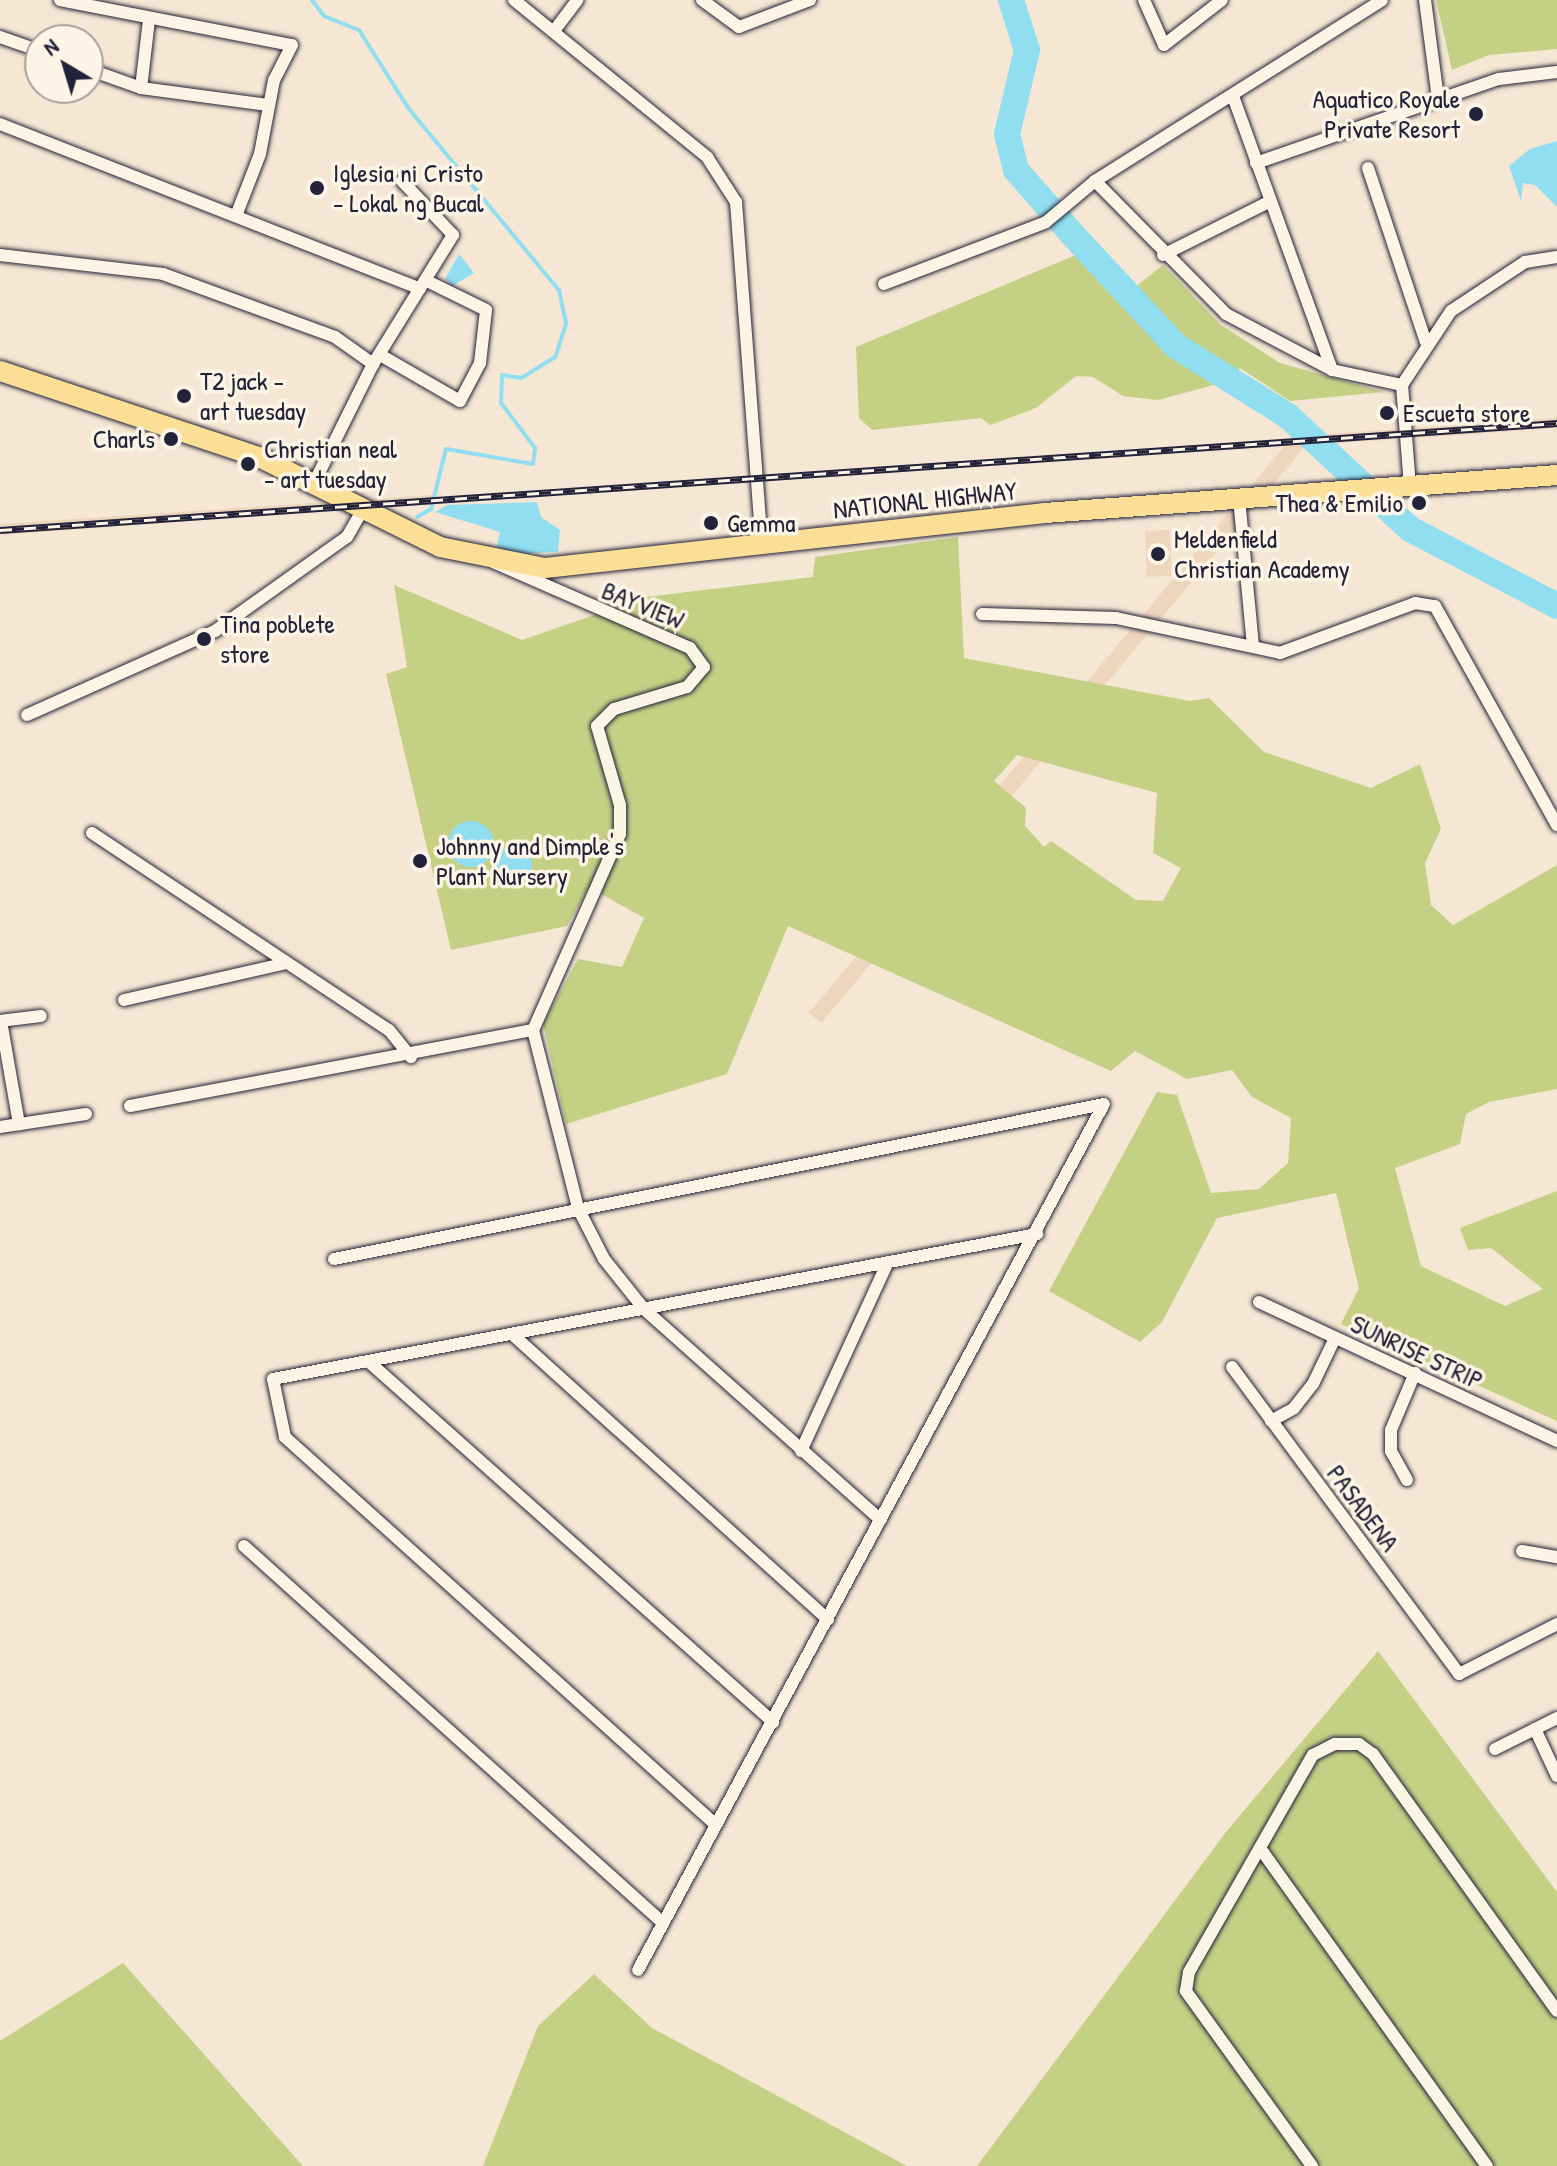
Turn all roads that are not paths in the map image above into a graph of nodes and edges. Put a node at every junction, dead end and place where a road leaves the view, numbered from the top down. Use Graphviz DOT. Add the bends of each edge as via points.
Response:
graph roads {
  1 [pos="60,0"];
  2 [pos="514,0"];
  3 [pos="577,0"];
  4 [pos="702,0"];
  5 [pos="810,0"];
  6 [pos="1144,0"];
  7 [pos="1222,0"];
  8 [pos="1382,0"];
  9 [pos="1425,0"];
  10 [pos="149,20"];
  11 [pos="554,31"];
  12 [pos="0,37"];
  13 [pos="24,45"];
  14 [pos="1557,72"];
  15 [pos="104,75"];
  16 [pos="141,88"];
  17 [pos="1234,99"];
  18 [pos="1438,99"];
  19 [pos="268,105"];
  20 [pos="0,124"];
  21 [pos="1256,163"];
  22 [pos="1368,168"];
  23 [pos="402,181"];
  24 [pos="1095,181"];
  25 [pos="1269,202"];
  26 [pos="236,216"];
  27 [pos="0,255"];
  28 [pos="1163,255"];
  29 [pos="1557,257"];
  30 [pos="884,284"];
  31 [pos="424,285"];
  32 [pos="1426,342"];
  33 [pos="378,360"];
  34 [pos="1332,370"];
  35 [pos="0,371"];
  36 [pos="1402,385"];
  37 [pos="1557,475"];
  38 [pos="314,483"];
  39 [pos="1410,486"];
  40 [pos="1239,498"];
  41 [pos="364,508"];
  42 [pos="762,545"];
  43 [pos="492,561"];
  44 [pos="982,614"];
  45 [pos="1253,646"];
  46 [pos="27,715"];
  47 [pos="1557,825"];
  48 [pos="92,833"];
  49 [pos="287,963"];
  50 [pos="124,1000"];
  51 [pos="41,1016"];
  52 [pos="0,1021"];
  53 [pos="533,1030"];
  54 [pos="411,1057"];
  55 [pos="130,1106"];
  56 [pos="86,1114"];
  57 [pos="19,1124"];
  58 [pos="0,1127"];
  59 [pos="578,1208"];
  60 [pos="1037,1234"];
  61 [pos="334,1259"];
  62 [pos="888,1262"];
  63 [pos="1259,1302"];
  64 [pos="644,1309"];
  65 [pos="512,1334"];
  66 [pos="1335,1338"];
  67 [pos="368,1361"];
  68 [pos="1232,1367"];
  69 [pos="1415,1373"];
  70 [pos="1271,1421"];
  71 [pos="1557,1441"];
  72 [pos="801,1451"];
  73 [pos="1407,1480"];
  74 [pos="881,1520"];
  75 [pos="244,1546"];
  76 [pos="1522,1551"];
  77 [pos="1557,1557"];
  78 [pos="828,1620"];
  79 [pos="1557,1624"];
  80 [pos="1557,1718"];
  81 [pos="773,1722"];
  82 [pos="1535,1729"];
  83 [pos="1495,1749"];
  84 [pos="1557,1776"];
  85 [pos="716,1825"];
  86 [pos="1260,1848"];
  87 [pos="663,1923"];
  88 [pos="638,1970"];
  89 [pos="1557,2011"];
  90 [pos="1312,2166"];
  91 [pos="1487,2166"];
  1 -- 10 [label="street"];
  2 -- 11 [label="street"];
  3 -- 11 [label="street"];
  4 -- 5 [label="street" via="739,27"];
  6 -- 7 [label="street" via="1164,45"];
  8 -- 17 [label="street"];
  9 -- 18 [label="street"];
  10 -- 16 [label="street"];
  10 -- 19 [label="street" via="292,45"];
  11 -- 42 [label="street" via="707,157 736,202"];
  12 -- 13 [label="street"];
  14 -- 18 [label="street" via="1499,79"];
  15 -- 16 [label="street"];
  16 -- 19 [label="street"];
  17 -- 21 [label="street"];
  17 -- 24 [label="street"];
  18 -- 21 [label="street"];
  19 -- 26 [label="street"];
  20 -- 26 [label="street"];
  21 -- 25 [label="street"];
  22 -- 32 [label="street"];
  23 -- 31 [label="street" via="453,235"];
  24 -- 28 [label="street"];
  24 -- 30 [label="street" via="1046,222"];
  25 -- 28 [label="street"];
  25 -- 34 [label="street"];
  26 -- 31 [label="street"];
  27 -- 33 [label="street" via="163,274 335,337"];
  28 -- 34 [label="street" via="1226,314"];
  29 -- 32 [label="street" via="1525,262 1451,311"];
  31 -- 33 [label="street"];
  31 -- 33 [label="street" via="486,310 480,363 460,401"];
  32 -- 36 [label="street"];
  33 -- 38 [label="street"];
  34 -- 36 [label="street"];
  35 -- 38 [label="main road, NATIONAL HIGHWAY" via="90,396"];
  36 -- 39 [label="street"];
  37 -- 39 [label="main road, NATIONAL HIGHWAY"];
  38 -- 41 [label="main road, NATIONAL HIGHWAY"];
  39 -- 40 [label="main road, NATIONAL HIGHWAY"];
  40 -- 42 [label="main road, NATIONAL HIGHWAY"];
  40 -- 45 [label="street"];
  41 -- 43 [label="main road, NATIONAL HIGHWAY" via="418,538"];
  41 -- 46 [label="street" via="347,537 215,631"];
  42 -- 43 [label="main road, NATIONAL HIGHWAY" via="563,568"];
  43 -- 53 [label="street, BAYVIEW" via="690,648 704,667 687,687 614,709 597,726 620,805 620,834"];
  44 -- 45 [label="street" via="1116,618"];
  45 -- 47 [label="street" via="1280,653 1415,603 1435,606"];
  48 -- 49 [label="street"];
  49 -- 50 [label="street"];
  49 -- 54 [label="street" via="389,1030"];
  51 -- 52 [label="street"];
  52 -- 57 [label="street"];
  53 -- 54 [label="street"];
  53 -- 59 [label="street"];
  54 -- 55 [label="street"];
  56 -- 57 [label="street"];
  57 -- 58 [label="street"];
  59 -- 60 [label="street" via="1104,1104"];
  59 -- 61 [label="street"];
  59 -- 64 [label="street" via="604,1259"];
  60 -- 62 [label="street"];
  60 -- 74 [label="street"];
  62 -- 64 [label="street"];
  62 -- 72 [label="street"];
  63 -- 66 [label="street, SUNRISE STRIP"];
  64 -- 65 [label="street"];
  64 -- 72 [label="street"];
  65 -- 67 [label="street"];
  65 -- 78 [label="street"];
  66 -- 69 [label="street, SUNRISE STRIP"];
  66 -- 70 [label="street" via="1313,1384 1294,1408"];
  67 -- 81 [label="street"];
  67 -- 85 [label="street" via="273,1379 285,1437"];
  68 -- 70 [label="street, PASADENA"];
  69 -- 71 [label="street, SUNRISE STRIP"];
  69 -- 73 [label="street" via="1391,1430 1391,1451"];
  70 -- 79 [label="street, PASADENA" via="1459,1674"];
  72 -- 74 [label="street"];
  74 -- 78 [label="street"];
  75 -- 87 [label="street"];
  76 -- 77 [label="street"];
  78 -- 81 [label="street"];
  80 -- 82 [label="street"];
  81 -- 85 [label="street"];
  82 -- 83 [label="street"];
  82 -- 84 [label="street"];
  85 -- 87 [label="street"];
  86 -- 89 [label="street" via="1313,1755 1335,1744 1359,1744"];
  86 -- 90 [label="street" via="1189,1972 1186,1991"];
  86 -- 91 [label="street"];
  87 -- 88 [label="street"];
}
